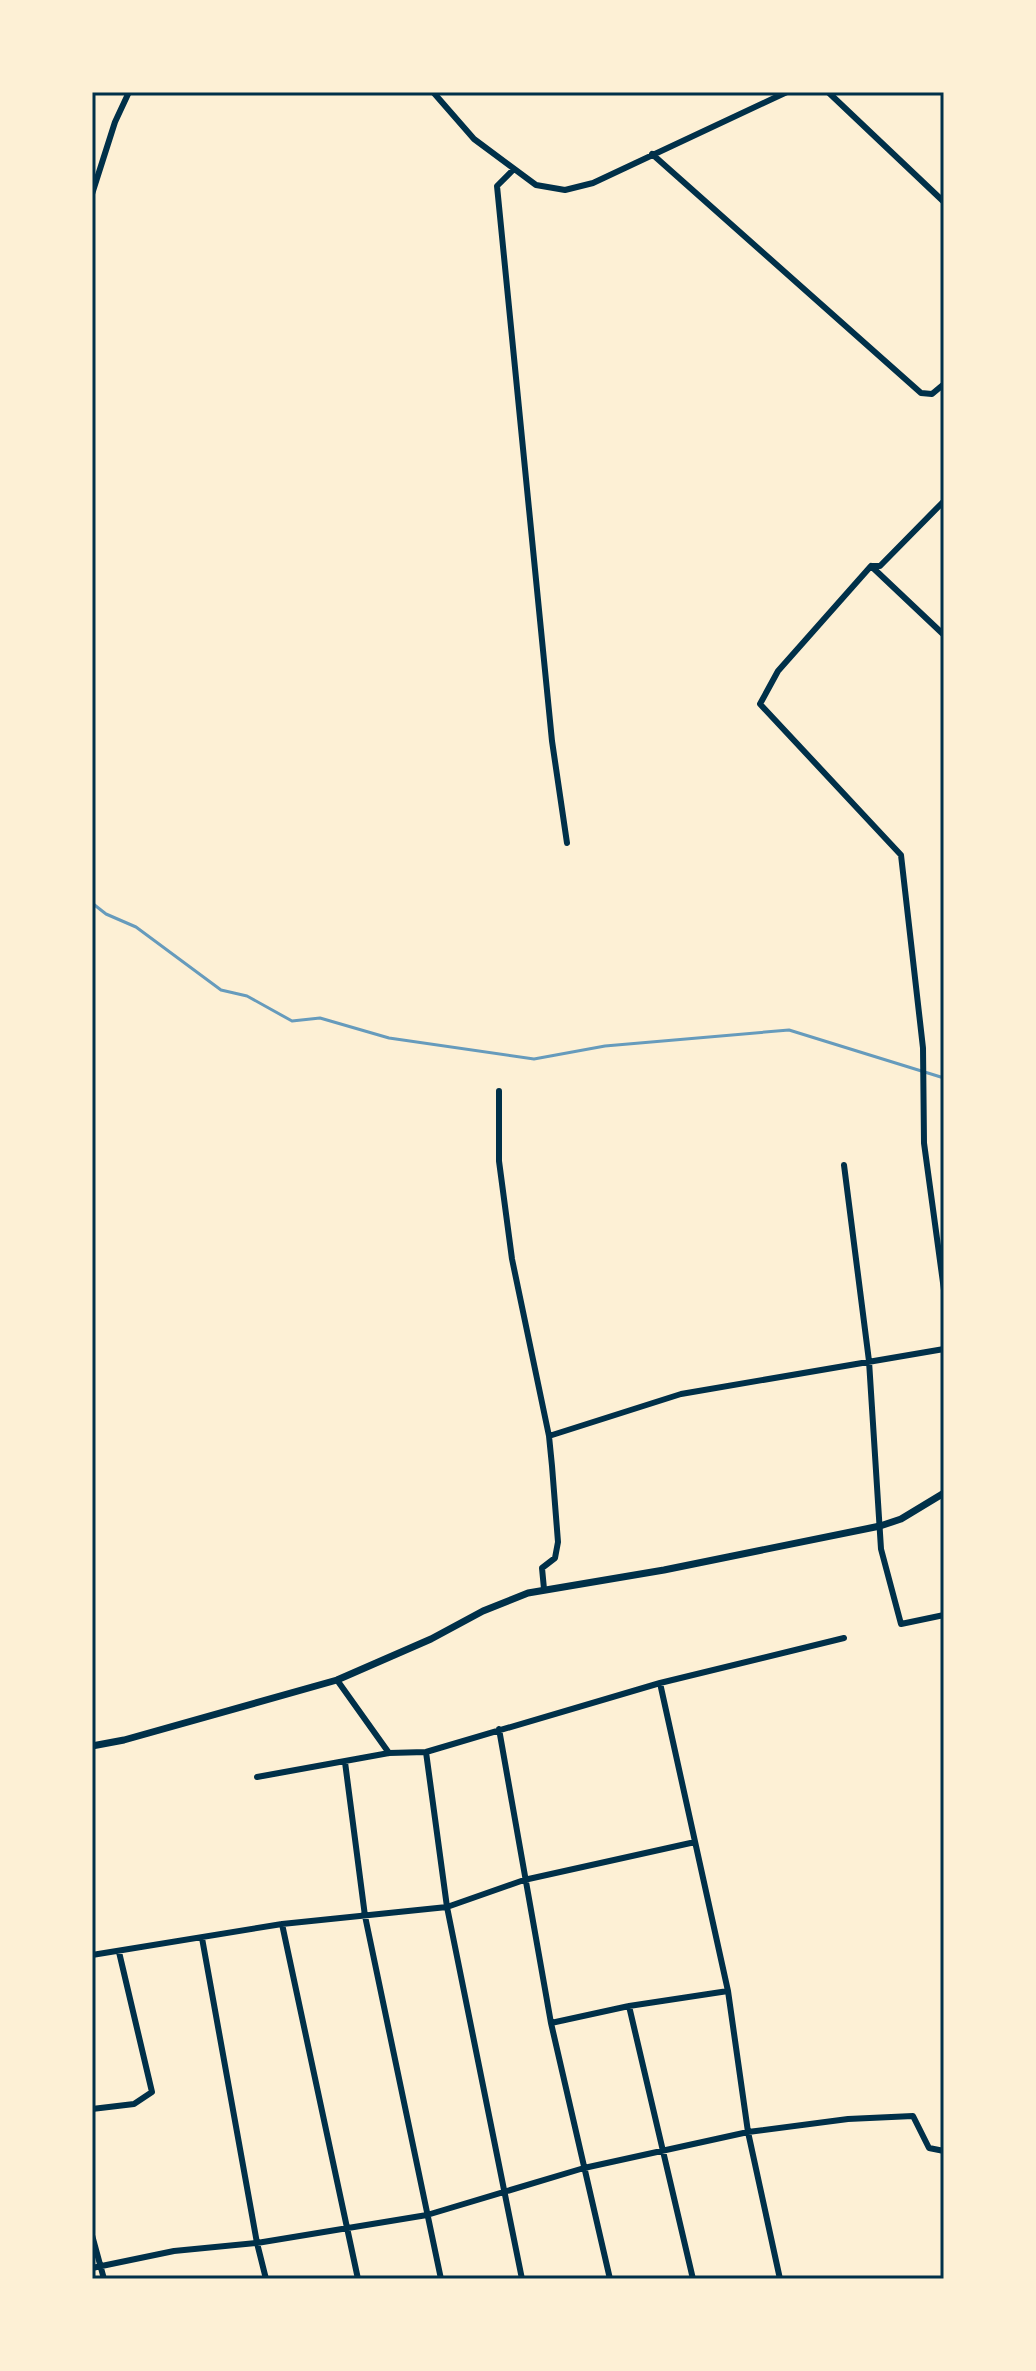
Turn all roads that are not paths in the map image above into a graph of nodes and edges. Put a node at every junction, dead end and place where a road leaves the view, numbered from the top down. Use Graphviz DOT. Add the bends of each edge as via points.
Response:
graph roads {
  1 [pos="129,92"];
  2 [pos="433,92"];
  3 [pos="787,92"];
  4 [pos="828,92"];
  5 [pos="652,154"];
  6 [pos="514,169"];
  7 [pos="92,194"];
  8 [pos="944,202"];
  9 [pos="944,384"];
  10 [pos="944,501"];
  11 [pos="871,566"];
  12 [pos="944,635"];
  13 [pos="567,843"];
  14 [pos="499,1091"];
  15 [pos="844,1165"];
  16 [pos="944,1290"];
  17 [pos="944,1349"];
  18 [pos="869,1361"];
  19 [pos="549,1436"];
  20 [pos="944,1493"];
  21 [pos="880,1526"];
  22 [pos="544,1589"];
  23 [pos="944,1615"];
  24 [pos="844,1638"];
  25 [pos="337,1680"];
  26 [pos="660,1683"];
  27 [pos="499,1729"];
  28 [pos="92,1746"];
  29 [pos="426,1752"];
  30 [pos="389,1753"];
  31 [pos="345,1762"];
  32 [pos="257,1777"];
  33 [pos="695,1842"];
  34 [pos="524,1880"];
  35 [pos="447,1907"];
  36 [pos="365,1916"];
  37 [pos="282,1924"];
  38 [pos="202,1938"];
  39 [pos="119,1952"];
  40 [pos="92,1955"];
  41 [pos="728,1991"];
  42 [pos="629,2006"];
  43 [pos="551,2023"];
  44 [pos="92,2109"];
  45 [pos="748,2132"];
  46 [pos="663,2151"];
  47 [pos="944,2151"];
  48 [pos="584,2168"];
  49 [pos="505,2191"];
  50 [pos="427,2215"];
  51 [pos="347,2227"];
  52 [pos="92,2235"];
  53 [pos="257,2243"];
  54 [pos="96,2267"];
  55 [pos="104,2279"];
  56 [pos="266,2279"];
  57 [pos="358,2279"];
  58 [pos="441,2279"];
  59 [pos="522,2279"];
  60 [pos="610,2279"];
  61 [pos="693,2279"];
  62 [pos="780,2279"];
  1 -- 7 [label="street"];
  2 -- 6 [label="street" via="474,139"];
  3 -- 5 [label="street"];
  4 -- 8 [label="street"];
  5 -- 6 [label="street" via="593,183 565,190 536,185"];
  5 -- 9 [label="street" via="921,393 932,394"];
  6 -- 13 [label="street" via="497,186 552,741"];
  10 -- 11 [label="street" via="880,566"];
  11 -- 12 [label="street"];
  11 -- 16 [label="street" via="778,671 760,704 901,855 923,1048 924,1143"];
  14 -- 19 [label="street" via="499,1161 512,1259"];
  15 -- 18 [label="street"];
  17 -- 18 [label="street"];
  18 -- 19 [label="street" via="681,1394"];
  18 -- 21 [label="street"];
  19 -- 22 [label="street" via="558,1542 555,1558 542,1568"];
  20 -- 21 [label="street"];
  21 -- 22 [label="street"];
  21 -- 23 [label="street" via="901,1624"];
  22 -- 25 [label="street" via="483,1611"];
  24 -- 26 [label="street"];
  25 -- 28 [label="street"];
  25 -- 30 [label="street"];
  26 -- 27 [label="street"];
  26 -- 33 [label="street"];
  27 -- 29 [label="street"];
  27 -- 34 [label="street"];
  29 -- 30 [label="street"];
  29 -- 35 [label="street"];
  30 -- 31 [label="street"];
  31 -- 32 [label="street"];
  31 -- 36 [label="street"];
  33 -- 34 [label="street"];
  33 -- 41 [label="street"];
  34 -- 35 [label="street"];
  34 -- 43 [label="street"];
  35 -- 36 [label="street"];
  35 -- 49 [label="street"];
  36 -- 37 [label="street"];
  36 -- 50 [label="street"];
  37 -- 38 [label="street"];
  37 -- 51 [label="street"];
  38 -- 39 [label="street"];
  38 -- 53 [label="street"];
  39 -- 40 [label="street"];
  39 -- 44 [label="street" via="152,2092 134,2104"];
  41 -- 42 [label="street"];
  41 -- 45 [label="street"];
  42 -- 43 [label="street"];
  42 -- 46 [label="street"];
  43 -- 48 [label="street"];
  45 -- 46 [label="street"];
  45 -- 47 [label="street" via="913,2116 929,2148"];
  45 -- 62 [label="street"];
  46 -- 48 [label="street"];
  46 -- 61 [label="street"];
  48 -- 49 [label="street"];
  48 -- 60 [label="street"];
  49 -- 50 [label="street"];
  49 -- 59 [label="street"];
  50 -- 51 [label="street"];
  50 -- 58 [label="street"];
  51 -- 53 [label="street"];
  51 -- 57 [label="street"];
  52 -- 54 [label="street"];
  53 -- 54 [label="street" via="174,2251"];
  53 -- 56 [label="street"];
  54 -- 55 [label="street"];
}
